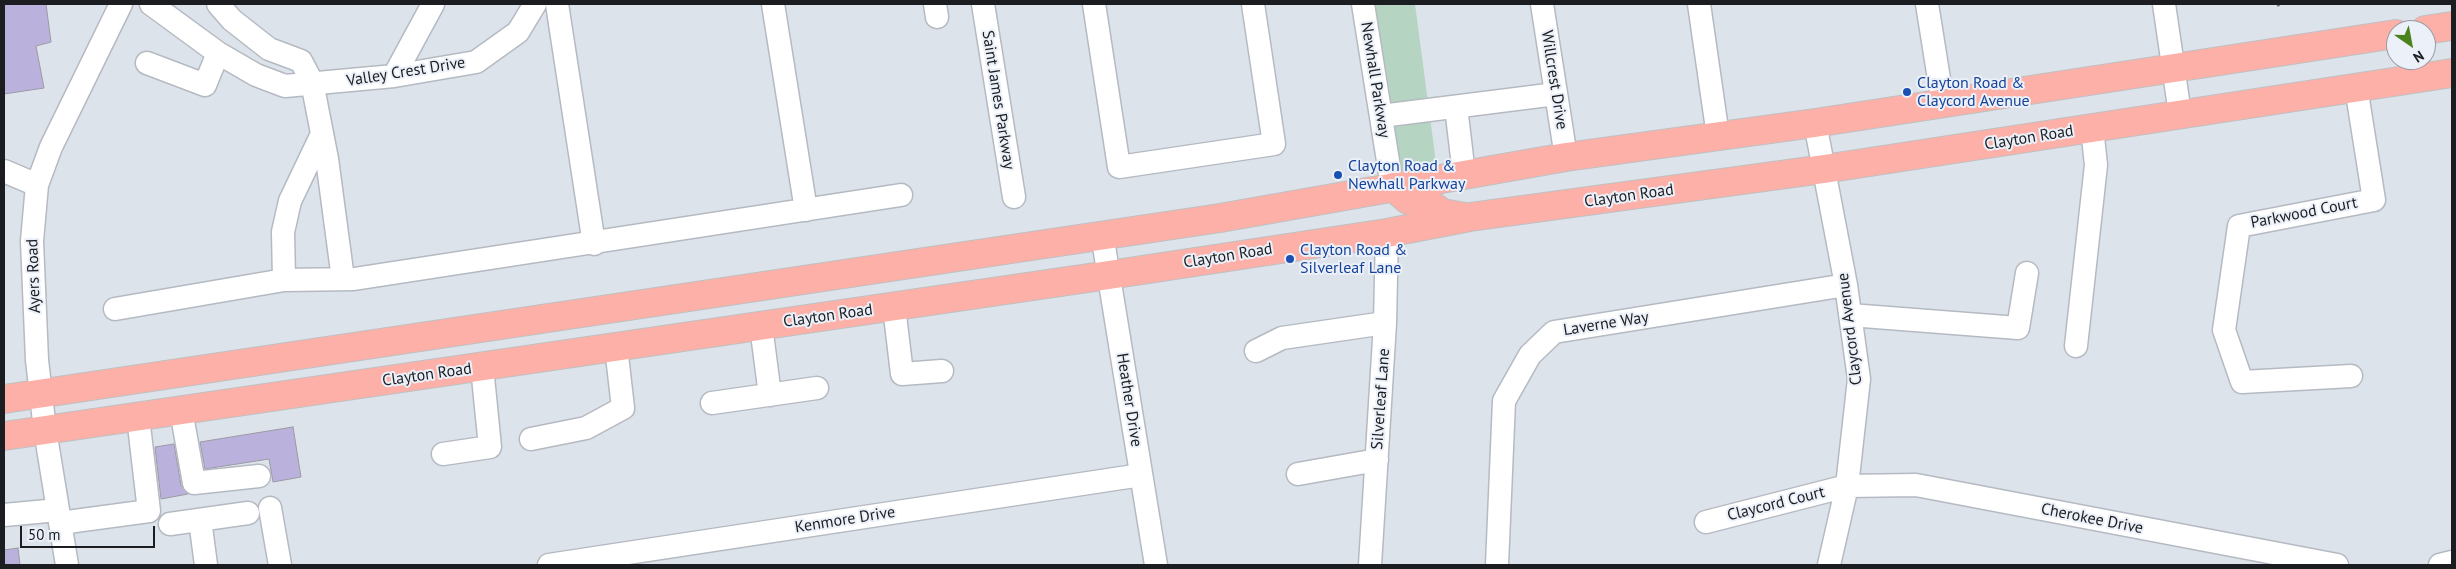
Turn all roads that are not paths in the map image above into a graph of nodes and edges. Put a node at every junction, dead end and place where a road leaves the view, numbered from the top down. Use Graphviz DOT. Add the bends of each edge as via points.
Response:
graph roads {
  1 [pos="121,4"];
  2 [pos="151,4"];
  3 [pos="218,4"];
  4 [pos="433,4"];
  5 [pos="535,4"];
  6 [pos="556,4"];
  7 [pos="773,4"];
  8 [pos="983,4"];
  9 [pos="1094,4"];
  10 [pos="1253,4"];
  11 [pos="1363,4"];
  12 [pos="1542,4"];
  13 [pos="1699,4"];
  14 [pos="1927,4"];
  15 [pos="2164,4"];
  16 [pos="2452,26"];
  17 [pos="2436,28"];
  18 [pos="2386,36"];
  19 [pos="218,53"];
  20 [pos="147,64"];
  21 [pos="2174,68"];
  22 [pos="2452,73"];
  23 [pos="394,76"];
  24 [pos="312,82"];
  25 [pos="2356,87"];
  26 [pos="1556,94"];
  27 [pos="1943,104"];
  28 [pos="1456,106"];
  29 [pos="2180,114"];
  30 [pos="1381,116"];
  31 [pos="1815,124"];
  32 [pos="2092,128"];
  33 [pos="322,134"];
  34 [pos="1718,136"];
  35 [pos="1566,157"];
  36 [pos="1824,169"];
  37 [pos="4,171"];
  38 [pos="1464,174"];
  39 [pos="37,185"];
  40 [pos="1392,186"];
  41 [pos="901,195"];
  42 [pos="1014,196"];
  43 [pos="806,210"];
  44 [pos="1470,217"];
  45 [pos="1387,232"];
  46 [pos="1102,234"];
  47 [pos="594,244"];
  48 [pos="1297,246"];
  49 [pos="2027,274"];
  50 [pos="1109,275"];
  51 [pos="343,279"];
  52 [pos="284,280"];
  53 [pos="1846,285"];
  54 [pos="894,307"];
  55 [pos="115,309"];
  56 [pos="1850,315"];
  57 [pos="1386,323"];
  58 [pos="761,326"];
  59 [pos="2076,346"];
  60 [pos="616,347"];
  61 [pos="1256,351"];
  62 [pos="482,367"];
  63 [pos="942,372"];
  64 [pos="2351,376"];
  65 [pos="817,388"];
  66 [pos="40,394"];
  67 [pos="770,395"];
  68 [pos="4,399"];
  69 [pos="712,403"];
  70 [pos="181,410"];
  71 [pos="138,416"];
  72 [pos="44,430"];
  73 [pos="4,436"];
  74 [pos="531,440"];
  75 [pos="443,454"];
  76 [pos="1377,460"];
  77 [pos="1298,474"];
  78 [pos="1141,475"];
  79 [pos="259,476"];
  80 [pos="1847,486"];
  81 [pos="270,508"];
  82 [pos="248,513"];
  83 [pos="4,515"];
  84 [pos="59,517"];
  85 [pos="200,520"];
  86 [pos="1706,522"];
  87 [pos="170,524"];
  88 [pos="2452,562"];
  89 [pos="67,565"];
  90 [pos="206,565"];
  91 [pos="280,565"];
  92 [pos="549,565"];
  93 [pos="1156,565"];
  94 [pos="1370,565"];
  95 [pos="1497,565"];
  96 [pos="1829,565"];
  97 [pos="2337,565"];
  98 [pos="2440,565"];
  1 -- 39 [label="street, Ayers Road" via="51,147"];
  2 -- 19 [label="street, Valley Crest Drive"];
  3 -- 24 [label="street" via="232,20 269,49 301,61"];
  4 -- 23 [label="street"];
  5 -- 23 [label="street, Valley Crest Drive" via="518,32 476,62"];
  6 -- 47 [label="street"];
  7 -- 43 [label="street"];
  8 -- 42 [label="street, Saint James Parkway"];
  9 -- 10 [label="street" via="1118,167 1274,144"];
  11 -- 30 [label="street, Newhall Parkway"];
  12 -- 26 [label="street, Willcrest Drive"];
  13 -- 34 [label="street"];
  14 -- 27 [label="street"];
  15 -- 21 [label="street"];
  16 -- 17 [label="main road"];
  18 -- 21 [label="main road"];
  19 -- 20 [label="street" via="205,85"];
  19 -- 24 [label="street, Valley Crest Drive" via="256,75 285,86"];
  21 -- 27 [label="main road"];
  21 -- 29 [label="street"];
  22 -- 25 [label="main road, Clayton Road"];
  23 -- 24 [label="street, Valley Crest Drive"];
  24 -- 33 [label="street"];
  25 -- 29 [label="main road, Clayton Road"];
  25 -- 64 [label="street, Parkwood Court" via="2374,200 2239,226 2224,330 2242,382"];
  26 -- 28 [label="street"];
  26 -- 35 [label="street, Willcrest Drive"];
  27 -- 31 [label="main road"];
  28 -- 30 [label="street"];
  28 -- 38 [label="street"];
  29 -- 32 [label="main road, Clayton Road"];
  30 -- 40 [label="street, Newhall Parkway"];
  31 -- 34 [label="main road"];
  31 -- 36 [label="street, Claycord Avenue"];
  32 -- 36 [label="main road, Clayton Road"];
  32 -- 59 [label="street" via="2096,165"];
  33 -- 51 [label="street"];
  33 -- 52 [label="street" via="290,201 283,232"];
  34 -- 35 [label="main road"];
  35 -- 38 [label="main road"];
  36 -- 44 [label="main road, Clayton Road"];
  36 -- 53 [label="street, Claycord Avenue"];
  37 -- 39 [label="street"];
  38 -- 40 [label="main road"];
  39 -- 66 [label="street, Ayers Road" via="32,241"];
  40 -- 44 [label="main road" via="1408,200 1425,200 1442,213"];
  40 -- 46 [label="main road" via="1220,218"];
  40 -- 48 [label="main road" via="1382,204 1334,215 1315,236"];
  41 -- 43 [label="street"];
  43 -- 47 [label="street"];
  44 -- 45 [label="main road, Clayton Road"];
  45 -- 48 [label="main road, Clayton Road"];
  45 -- 57 [label="street, Silverleaf Lane"];
  46 -- 50 [label="street, Heather Drive"];
  46 -- 66 [label="main road"];
  47 -- 51 [label="street"];
  48 -- 50 [label="main road, Clayton Road"];
  49 -- 56 [label="street" via="2018,328"];
  50 -- 54 [label="main road, Clayton Road"];
  50 -- 78 [label="street, Heather Drive"];
  51 -- 52 [label="street"];
  52 -- 55 [label="street"];
  53 -- 56 [label="street, Claycord Avenue"];
  53 -- 95 [label="street, Laverne Way" via="1554,332 1530,355 1504,401"];
  54 -- 58 [label="main road, Clayton Road"];
  54 -- 63 [label="street" via="902,374"];
  56 -- 80 [label="street, Claycord Avenue" via="1859,379"];
  57 -- 61 [label="street" via="1282,338"];
  57 -- 76 [label="street, Silverleaf Lane"];
  58 -- 60 [label="main road, Clayton Road"];
  58 -- 67 [label="street"];
  60 -- 62 [label="main road, Clayton Road"];
  60 -- 74 [label="street" via="622,408 586,428"];
  62 -- 70 [label="main road, Clayton Road"];
  62 -- 75 [label="street" via="490,447"];
  65 -- 67 [label="street"];
  66 -- 68 [label="main road"];
  66 -- 72 [label="street, Ayers Road"];
  67 -- 69 [label="street"];
  70 -- 71 [label="main road, Clayton Road"];
  70 -- 79 [label="street" via="194,483"];
  71 -- 72 [label="main road, Clayton Road"];
  71 -- 84 [label="street" via="149,511"];
  72 -- 73 [label="main road, Clayton Road"];
  72 -- 84 [label="street, Ayers Road"];
  76 -- 77 [label="street"];
  76 -- 94 [label="street, Silverleaf Lane"];
  78 -- 92 [label="street, Kenmore Drive"];
  78 -- 93 [label="street, Heather Drive"];
  80 -- 86 [label="street, Claycord Court"];
  80 -- 96 [label="street, Claycord Avenue"];
  80 -- 97 [label="street, Cherokee Drive" via="1916,485"];
  81 -- 91 [label="street"];
  82 -- 85 [label="street"];
  83 -- 84 [label="street"];
  84 -- 89 [label="street, Ayers Road"];
  85 -- 87 [label="street"];
  85 -- 90 [label="street"];
  88 -- 98 [label="street"];
}
